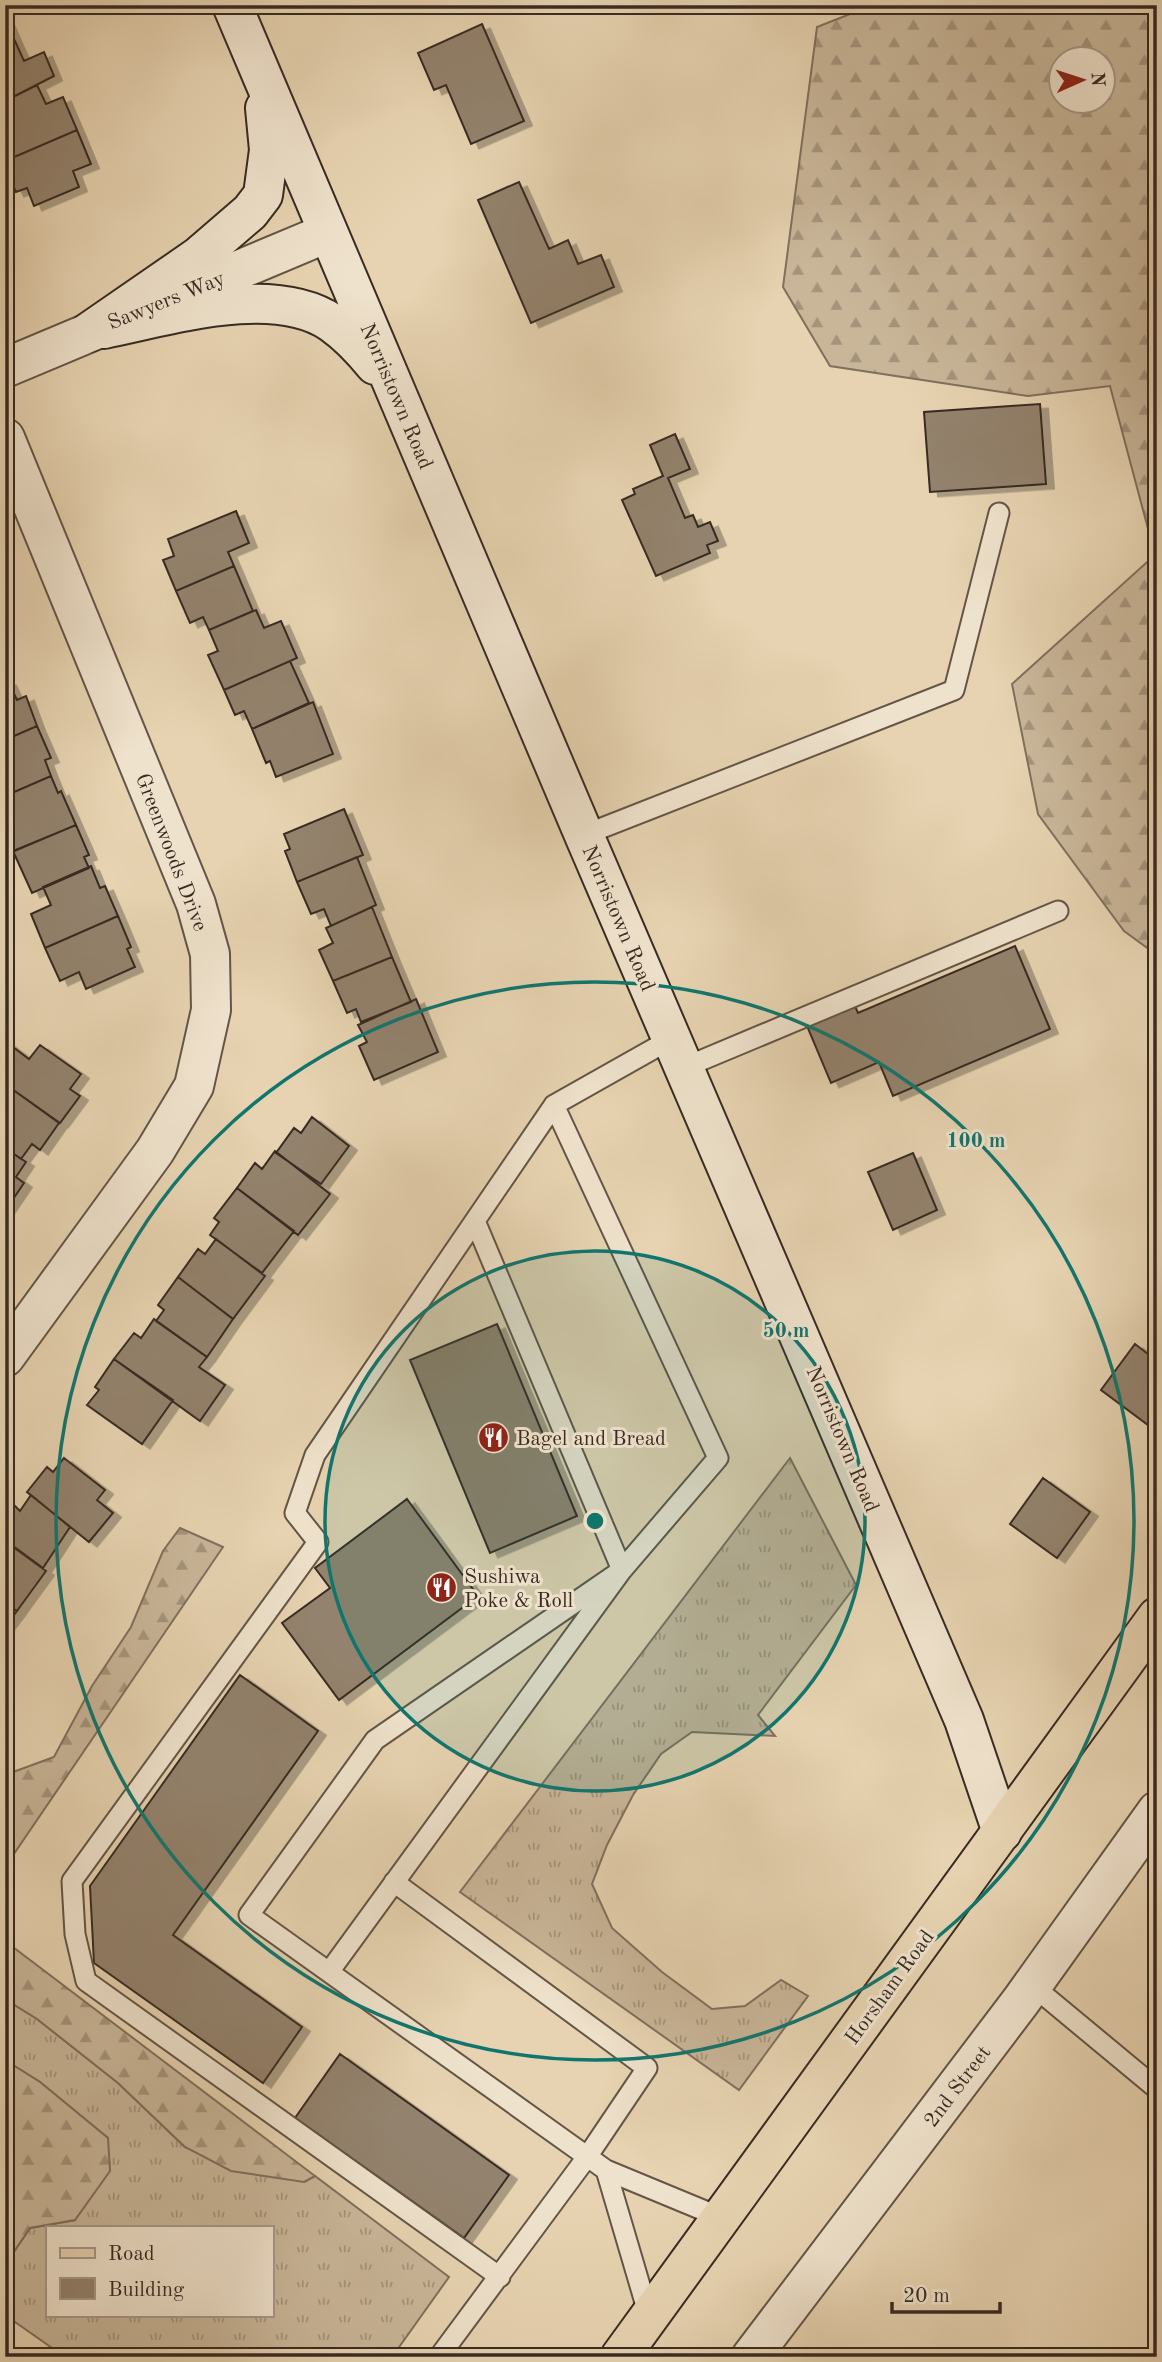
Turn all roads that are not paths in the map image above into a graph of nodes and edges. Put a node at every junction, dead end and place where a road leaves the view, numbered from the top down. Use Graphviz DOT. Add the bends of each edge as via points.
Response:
graph roads {
  1 [pos="232,5"];
  2 [pos="254,59"];
  3 [pos="327,233"];
  4 [pos="89,332"];
  5 [pos="5,368"];
  6 [pos="393,388"];
  7 [pos="5,438"];
  8 [pos="999,513"];
  9 [pos="584,835"];
  10 [pos="1058,912"];
  11 [pos="677,1054"];
  12 [pos="554,1105"];
  13 [pos="475,1221"];
  14 [pos="5,1357"];
  15 [pos="622,1570"];
  16 [pos="1157,1617"];
  17 [pos="1157,1811"];
  18 [pos="1002,1832"];
  19 [pos="394,1882"];
  20 [pos="330,1972"];
  21 [pos="1033,1986"];
  22 [pos="1157,2089"];
  23 [pos="587,2157"];
  24 [pos="606,2170"];
  25 [pos="722,2218"];
  26 [pos="500,2277"];
  27 [pos="649,2316"];
  28 [pos="439,2357"];
  29 [pos="620,2357"];
  30 [pos="751,2357"];
  1 -- 2 [label="main road, Norristown Road"];
  2 -- 3 [label="main road, Norristown Road"];
  2 -- 4 [label="main road" via="269,150 263,195 199,256"];
  3 -- 4 [label="main road, Sawyers Way"];
  3 -- 6 [label="main road, Norristown Road"];
  4 -- 5 [label="main road, Sawyers Way"];
  4 -- 6 [label="main road" via="228,304 286,307 331,322 358,344"];
  6 -- 9 [label="main road, Norristown Road"];
  7 -- 14 [label="main road, Greenwoods Drive" via="195,904 209,954 211,1010 194,1086 155,1151"];
  8 -- 9 [label="lane" via="954,690"];
  9 -- 11 [label="main road, Norristown Road"];
  10 -- 11 [label="lane"];
  11 -- 12 [label="lane"];
  11 -- 18 [label="main road, Norristown Road" via="964,1720"];
  12 -- 13 [label="lane"];
  12 -- 15 [label="lane" via="718,1458"];
  13 -- 15 [label="lane"];
  13 -- 26 [label="lane" via="315,1455 295,1513 318,1542 72,1881 75,1934 86,1981"];
  15 -- 19 [label="lane"];
  15 -- 20 [label="lane" via="375,1740 249,1915"];
  16 -- 18 [label="main road, Horsham Road"];
  17 -- 21 [label="main road, 2nd Street"];
  18 -- 25 [label="main road, Horsham Road"];
  19 -- 20 [label="lane"];
  19 -- 23 [label="lane" via="647,2068"];
  20 -- 23 [label="lane"];
  21 -- 22 [label="lane"];
  21 -- 30 [label="main road, 2nd Street"];
  23 -- 24 [label="lane"];
  23 -- 26 [label="lane"];
  24 -- 25 [label="lane"];
  24 -- 27 [label="lane"];
  25 -- 27 [label="main road, Horsham Road"];
  26 -- 28 [label="lane"];
  27 -- 29 [label="main road, Horsham Road"];
}
